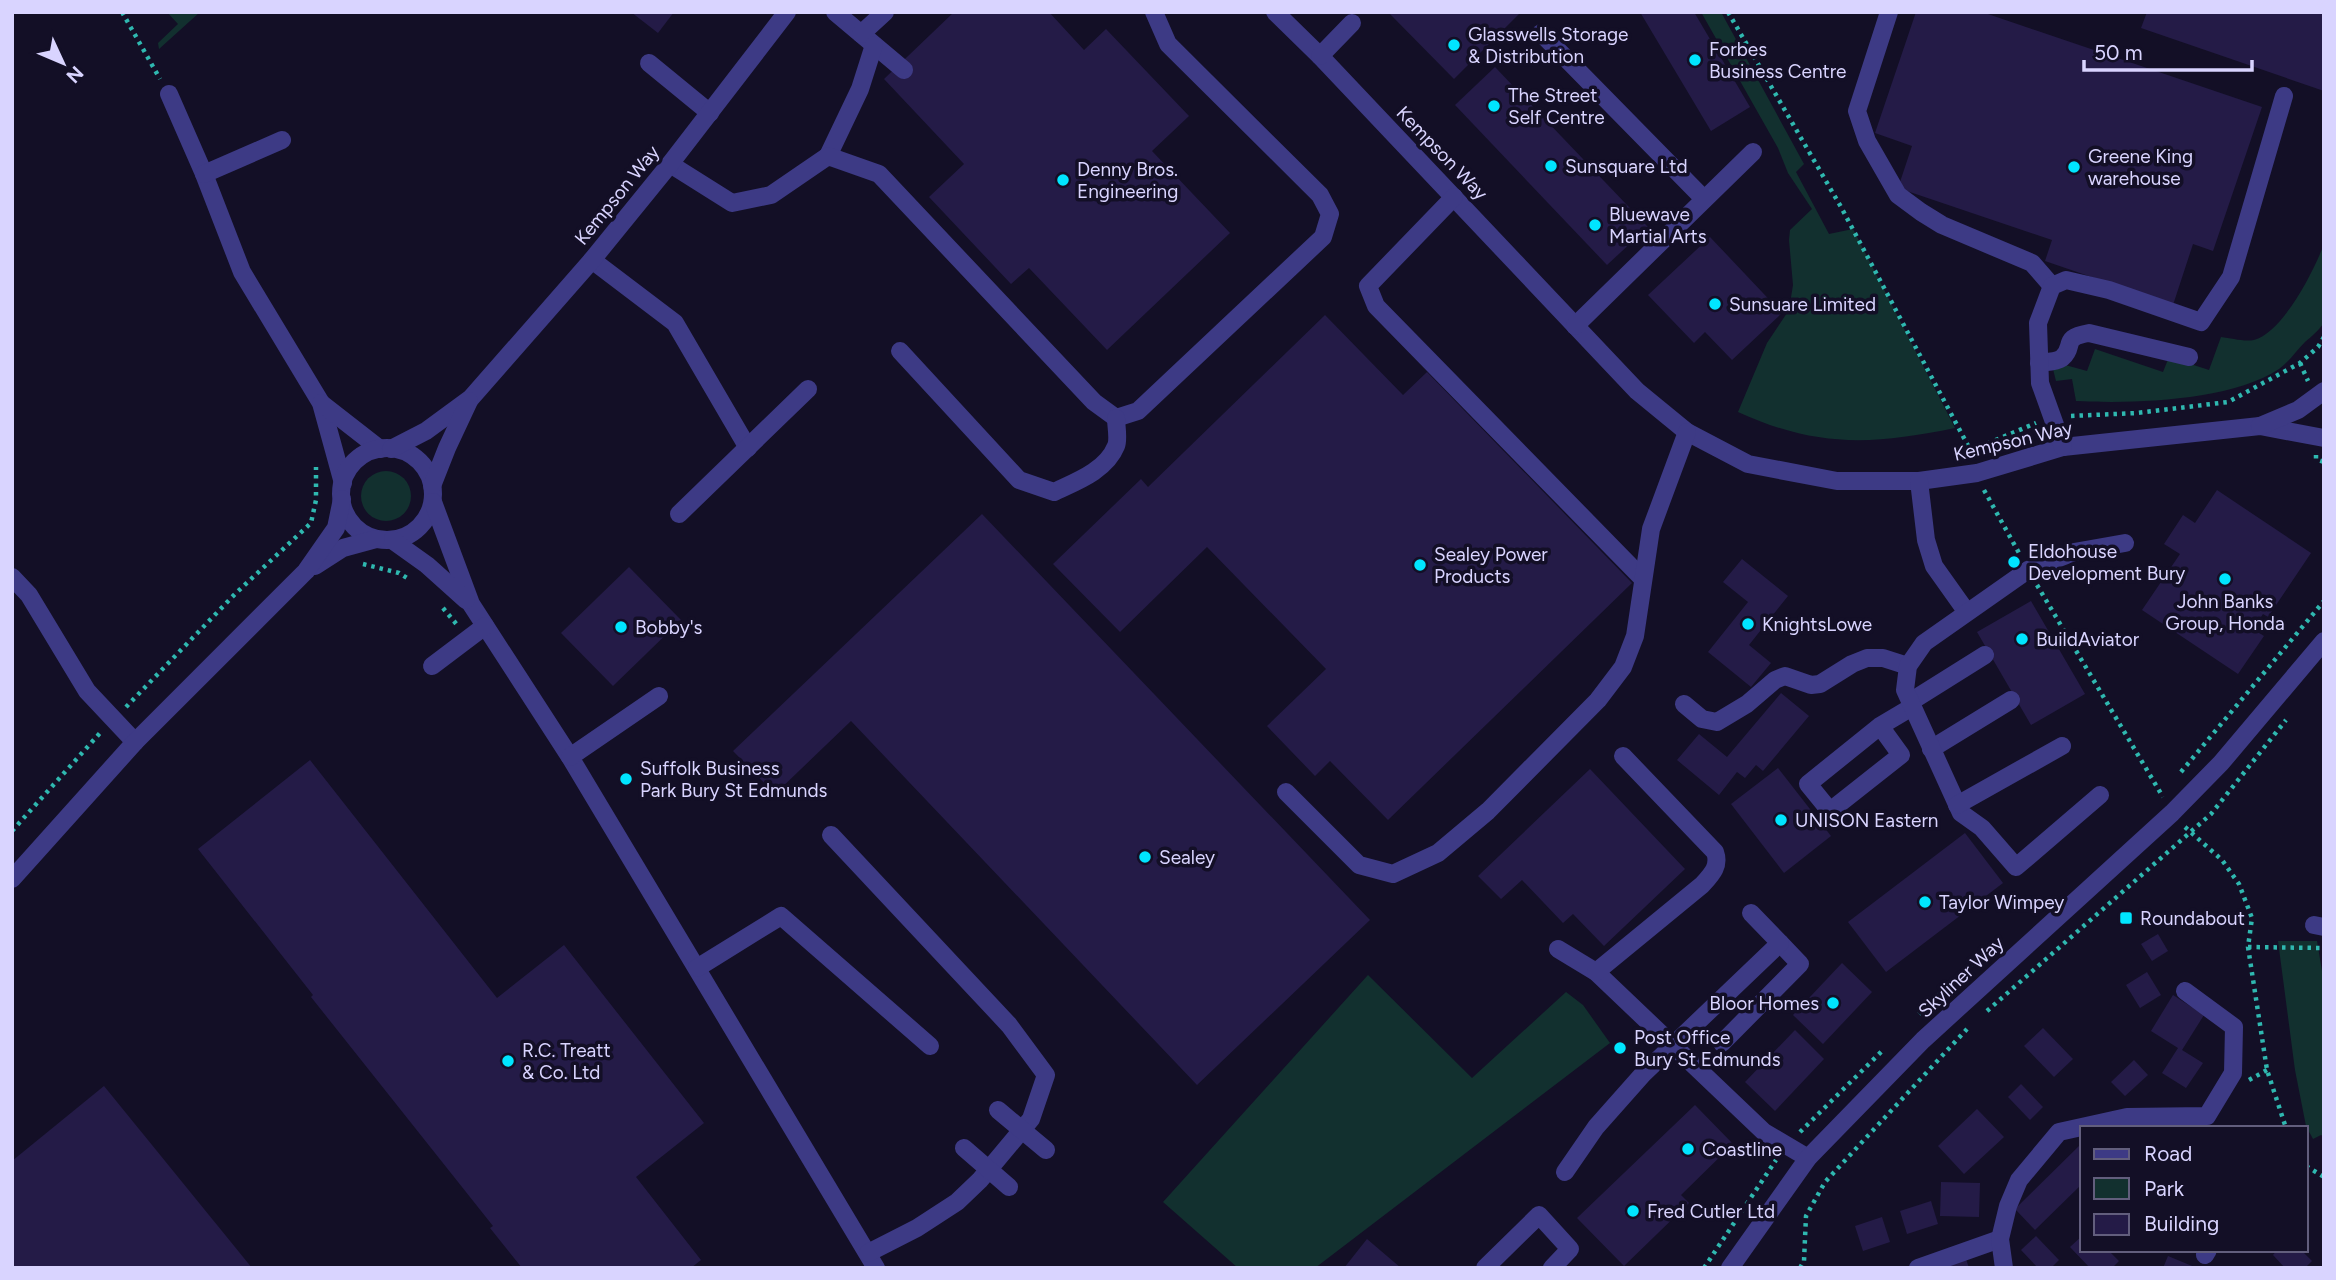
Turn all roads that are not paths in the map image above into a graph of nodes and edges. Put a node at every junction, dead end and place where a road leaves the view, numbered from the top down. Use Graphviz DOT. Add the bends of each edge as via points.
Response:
graph roads {
  1 [pos="787,12"];
  2 [pos="835,12"];
  3 [pos="884,12"];
  4 [pos="1154,12"];
  5 [pos="1275,12"];
  6 [pos="1889,12"];
  7 [pos="1352,23"];
  8 [pos="1541,33"];
  9 [pos="868,39"];
  10 [pos="1320,56"];
  11 [pos="649,63"];
  12 [pos="904,70"];
  13 [pos="169,94"];
  14 [pos="2284,96"];
  15 [pos="710,113"];
  16 [pos="282,140"];
  17 [pos="1753,152"];
  18 [pos="828,156"];
  19 [pos="670,164"];
  20 [pos="204,174"];
  21 [pos="1454,197"];
  22 [pos="1704,199"];
  23 [pos="592,260"];
  24 [pos="2052,286"];
  25 [pos="1576,326"];
  26 [pos="900,351"];
  27 [pos="2189,357"];
  28 [pos="2039,363"];
  29 [pos="808,389"];
  30 [pos="2324,391"];
  31 [pos="471,398"];
  32 [pos="321,403"];
  33 [pos="1116,418"];
  34 [pos="2260,426"];
  35 [pos="1687,432"];
  36 [pos="2324,438"];
  37 [pos="2063,447"];
  38 [pos="748,448"];
  39 [pos="385,449"];
  40 [pos="1919,481"];
  41 [pos="342,491"];
  42 [pos="432,494"];
  43 [pos="679,514"];
  44 [pos="384,540"];
  45 [pos="2125,543"];
  46 [pos="333,546"];
  47 [pos="12,577"];
  48 [pos="1643,579"];
  49 [pos="471,604"];
  50 [pos="1966,611"];
  51 [pos="485,626"];
  52 [pos="2324,641"];
  53 [pos="1985,655"];
  54 [pos="432,666"];
  55 [pos="1908,666"];
  56 [pos="659,696"];
  57 [pos="2011,699"];
  58 [pos="1684,704"];
  59 [pos="1911,704"];
  60 [pos="1880,726"];
  61 [pos="135,741"];
  62 [pos="2062,746"];
  63 [pos="1931,749"];
  64 [pos="1623,755"];
  65 [pos="570,757"];
  66 [pos="1286,792"];
  67 [pos="2100,795"];
  68 [pos="1959,809"];
  69 [pos="831,835"];
  70 [pos="12,879"];
  71 [pos="1751,913"];
  72 [pos="1780,943"];
  73 [pos="1558,949"];
  74 [pos="697,968"];
  75 [pos="1596,972"];
  76 [pos="2185,991"];
  77 [pos="1722,1043"];
  78 [pos="930,1046"];
  79 [pos="1674,1046"];
  80 [pos="998,1110"];
  81 [pos="2212,1122"];
  82 [pos="2086,1126"];
  83 [pos="2080,1127"];
  84 [pos="1022,1129"];
  85 [pos="964,1148"];
  86 [pos="1046,1150"];
  87 [pos="1808,1158"];
  88 [pos="989,1169"];
  89 [pos="1565,1172"];
  90 [pos="1009,1187"];
  91 [pos="2000,1239"];
  92 [pos="872,1261"];
  93 [pos="1485,1268"];
  94 [pos="1552,1268"];
  95 [pos="1730,1268"];
  96 [pos="1918,1268"];
  97 [pos="2004,1268"];
  1 -- 15 [label="street, Kempson Way"];
  2 -- 9 [label="street"];
  3 -- 9 [label="street"];
  4 -- 33 [label="street" via="1168,44 1320,195 1330,214 1323,237 1138,411"];
  5 -- 10 [label="street, Kempson Way"];
  6 -- 24 [label="street" via="1857,111 1867,141 1898,195 1942,225 2032,263"];
  7 -- 10 [label="street"];
  8 -- 22 [label="street"];
  9 -- 12 [label="street"];
  9 -- 18 [label="street" via="860,89"];
  10 -- 21 [label="street, Kempson Way"];
  11 -- 15 [label="street"];
  13 -- 20 [label="street"];
  14 -- 24 [label="street" via="2231,277 2201,322 2109,290 2066,280"];
  15 -- 19 [label="street, Kempson Way"];
  16 -- 20 [label="street"];
  17 -- 22 [label="street"];
  18 -- 19 [label="street" via="771,194 733,203"];
  18 -- 33 [label="street" via="879,174 1094,402"];
  19 -- 23 [label="street, Kempson Way"];
  20 -- 32 [label="street" via="242,272"];
  21 -- 25 [label="street, Kempson Way"];
  21 -- 48 [label="street" via="1368,286 1376,306"];
  22 -- 25 [label="street"];
  23 -- 31 [label="street, Kempson Way"];
  23 -- 38 [label="street" via="675,323"];
  24 -- 28 [label="street" via="2038,323"];
  25 -- 35 [label="street, Kempson Way" via="1637,391"];
  26 -- 33 [label="street" via="1019,480 1054,492 1086,477 1105,461 1116,445"];
  27 -- 28 [label="street" via="2089,333 2075,335 2059,360"];
  28 -- 37 [label="street" via="2040,383"];
  29 -- 38 [label="street"];
  30 -- 34 [label="street, Kempson Way" via="2298,410"];
  31 -- 39 [label="street, Kempson Way" via="426,431"];
  31 -- 42 [label="street, Kempson Way"];
  32 -- 39 [label="street"];
  32 -- 41 [label="street"];
  34 -- 36 [label="street, Kempson Way"];
  34 -- 37 [label="street, Kempson Way"];
  35 -- 40 [label="street, Kempson Way" via="1748,464 1837,481"];
  35 -- 48 [label="street" via="1651,529"];
  37 -- 40 [label="street, Kempson Way" via="1977,473"];
  38 -- 43 [label="street"];
  39 -- 41 [label="street" via="356,460"];
  39 -- 42 [label="street" via="418,460 427,472"];
  40 -- 50 [label="street" via="1934,566"];
  41 -- 44 [label="street" via="345,513 353,525 363,534"];
  41 -- 46 [label="street"];
  42 -- 44 [label="street" via="428,516 419,528 407,536"];
  42 -- 49 [label="street"];
  44 -- 46 [label="street"];
  44 -- 49 [label="street" via="437,573"];
  45 -- 50 [label="street" via="2074,552 2028,570"];
  46 -- 61 [label="street"];
  47 -- 61 [label="street" via="29,594 87,691"];
  48 -- 66 [label="street" via="1635,636 1623,667 1598,700 1530,769 1438,853 1393,874 1359,865"];
  49 -- 51 [label="street"];
  50 -- 55 [label="street" via="1924,643"];
  51 -- 54 [label="street"];
  51 -- 65 [label="street"];
  52 -- 87 [label="street, Skyliner Way" via="2221,763 2172,813 1923,1040"];
  53 -- 59 [label="street"];
  55 -- 58 [label="street" via="1867,658 1820,684 1785,677 1717,722 1702,719"];
  55 -- 59 [label="street" via="1905,690"];
  56 -- 65 [label="street"];
  57 -- 63 [label="street"];
  59 -- 60 [label="street"];
  59 -- 63 [label="street"];
  60 -- 60 [label="street" via="1808,784 1830,811 1901,755"];
  61 -- 70 [label="street"];
  62 -- 68 [label="street"];
  63 -- 68 [label="street"];
  64 -- 75 [label="street" via="1717,860 1714,872 1702,885"];
  65 -- 74 [label="street"];
  67 -- 68 [label="street" via="2016,867"];
  69 -- 84 [label="street" via="1009,1025 1046,1075 1031,1119"];
  71 -- 72 [label="street"];
  72 -- 77 [label="street" via="1800,964"];
  72 -- 79 [label="street"];
  73 -- 75 [label="street"];
  74 -- 78 [label="street" via="782,916"];
  74 -- 92 [label="street"];
  75 -- 79 [label="street"];
  76 -- 81 [label="street" via="2234,1027 2233,1073"];
  79 -- 87 [label="street" via="1764,1132"];
  79 -- 89 [label="street" via="1596,1128"];
  80 -- 84 [label="street"];
  81 -- 82 [label="street" via="2127,1117"];
  83 -- 91 [label="street" via="2059,1132 2019,1181"];
  84 -- 86 [label="street"];
  84 -- 88 [label="street"];
  85 -- 88 [label="street"];
  87 -- 95 [label="street, Skyliner Way"];
  88 -- 90 [label="street"];
  88 -- 92 [label="street" via="957,1202"];
  91 -- 96 [label="street"];
  91 -- 97 [label="street"];
  93 -- 94 [label="street" via="1539,1215 1570,1249"];
}
